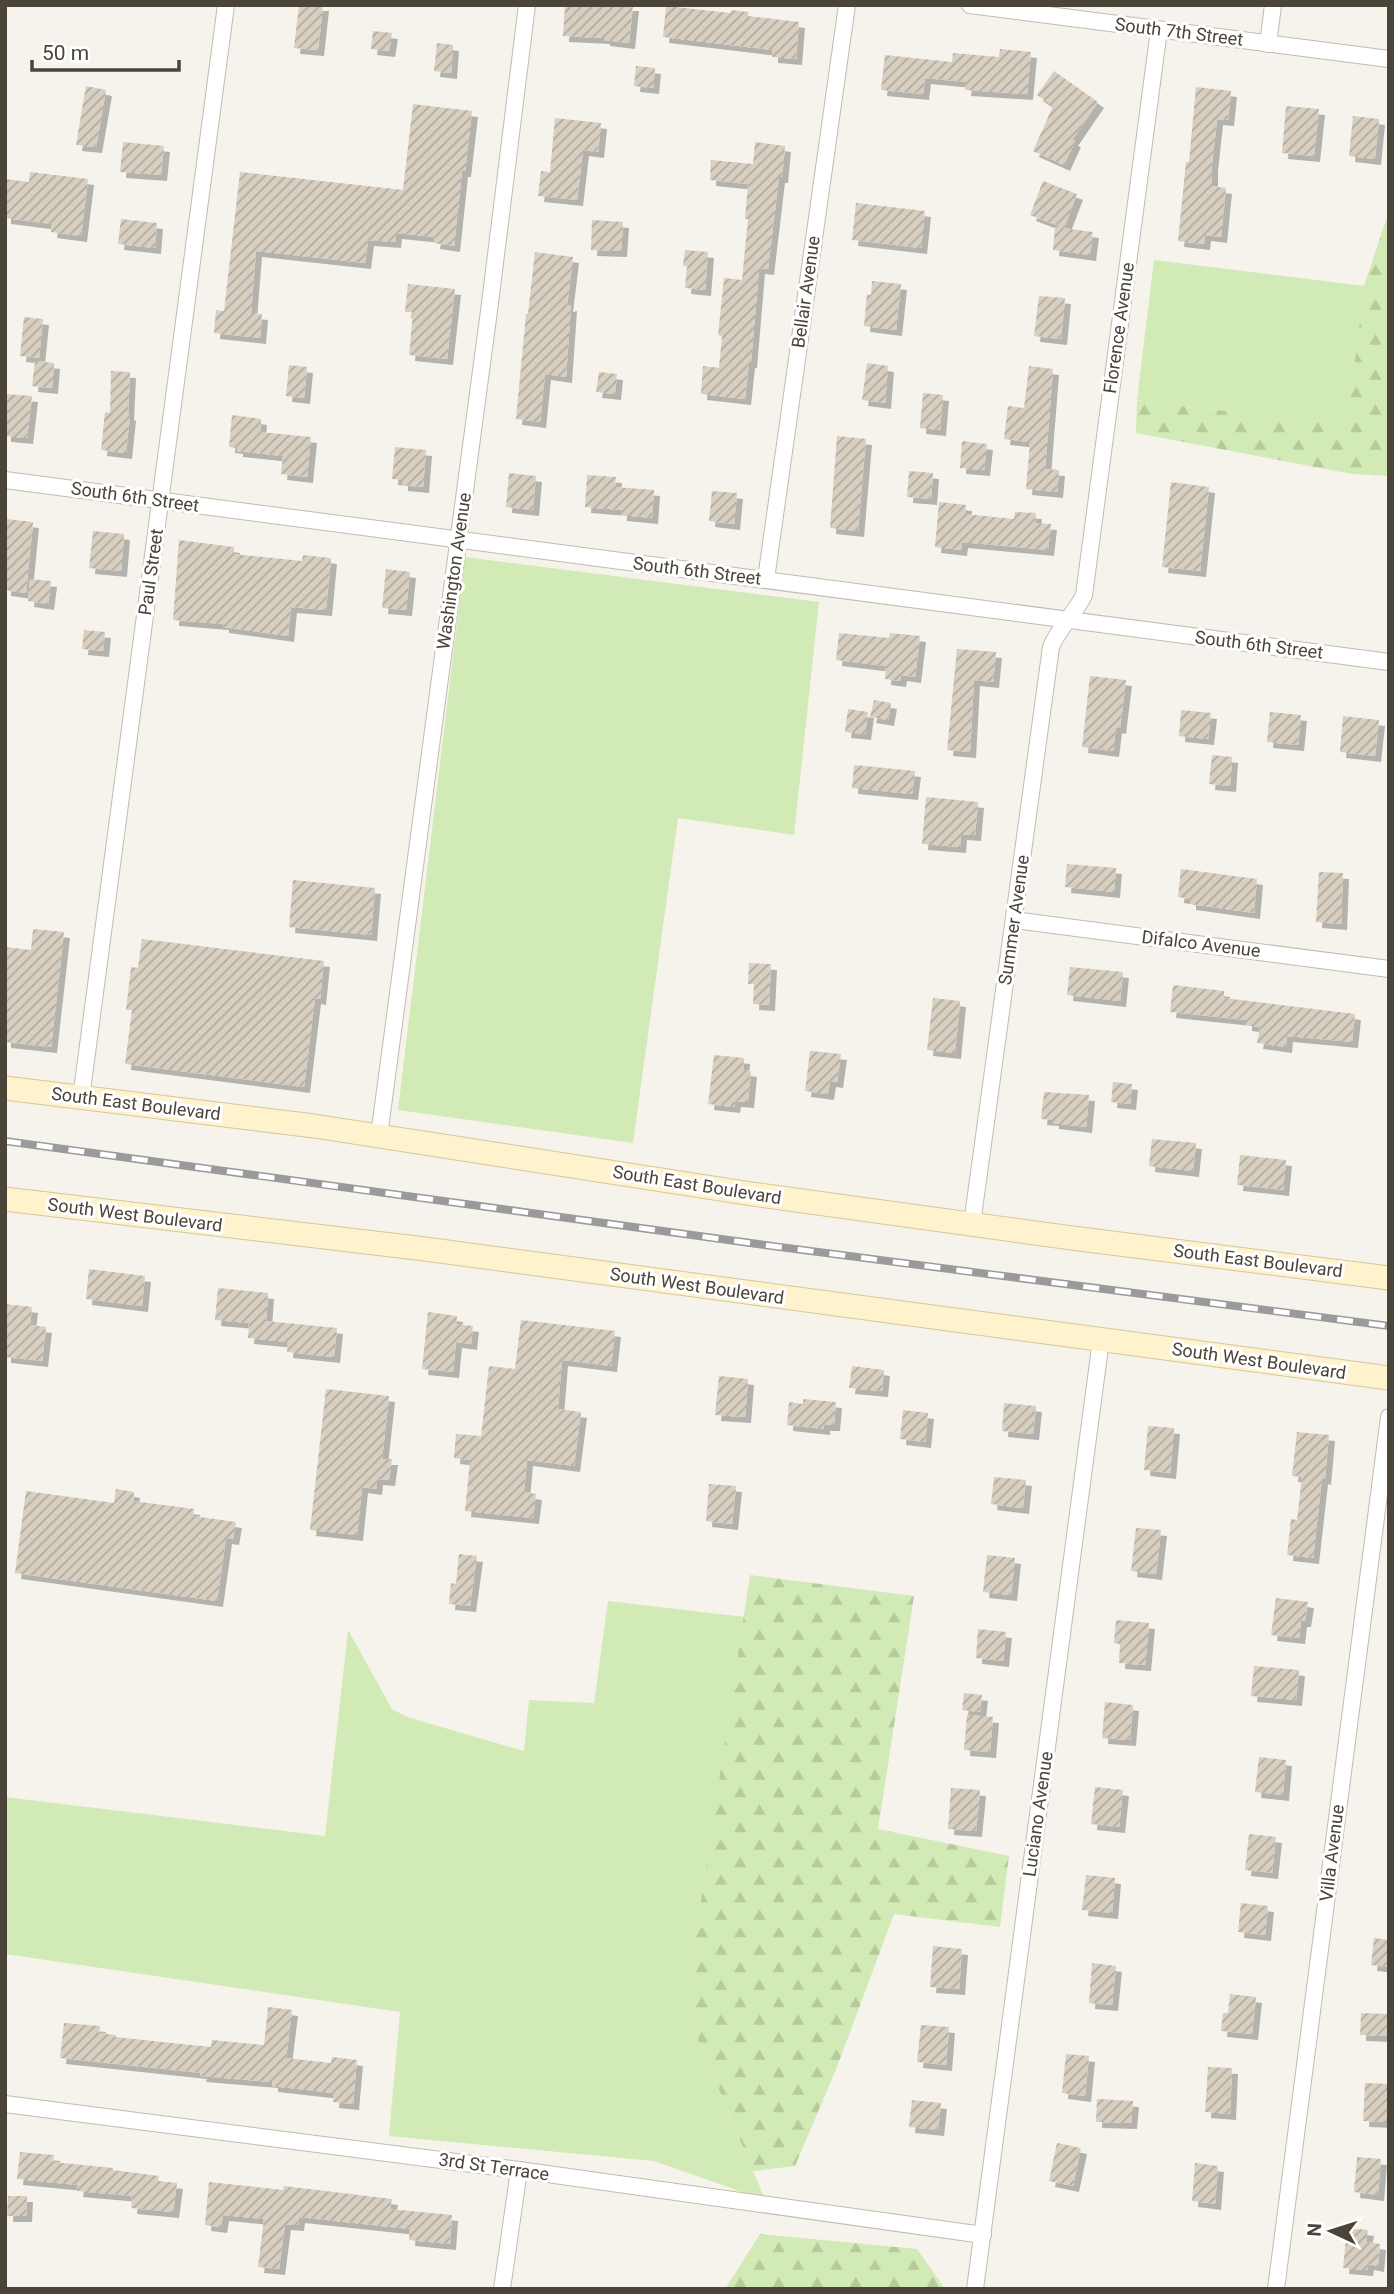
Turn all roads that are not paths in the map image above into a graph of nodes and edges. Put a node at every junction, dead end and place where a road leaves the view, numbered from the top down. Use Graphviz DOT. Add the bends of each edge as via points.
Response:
graph roads {
  1 [pos="226,5"];
  2 [pos="527,5"];
  3 [pos="847,5"];
  4 [pos="972,5"];
  5 [pos="1273,5"];
  6 [pos="1159,30"];
  7 [pos="1268,44"];
  8 [pos="1389,59"];
  9 [pos="5,480"];
  10 [pos="161,500"];
  11 [pos="458,541"];
  12 [pos="766,579"];
  13 [pos="1066,621"];
  14 [pos="1389,662"];
  15 [pos="1014,920"];
  16 [pos="1389,969"];
  17 [pos="5,1088"];
  18 [pos="81,1098"];
  19 [pos="379,1136"];
  20 [pos="5,1199"];
  21 [pos="972,1224"];
  22 [pos="1389,1278"];
  23 [pos="1101,1340"];
  24 [pos="1389,1378"];
  25 [pos="1389,1418"];
  26 [pos="5,2104"];
  27 [pos="519,2170"];
  28 [pos="983,2235"];
  29 [pos="502,2289"];
  30 [pos="975,2289"];
  31 [pos="1276,2289"];
  1 -- 10 [label="street, Paul Street"];
  2 -- 11 [label="street, Washington Avenue"];
  3 -- 12 [label="street, Bellair Avenue"];
  4 -- 6 [label="street, South 7th Street"];
  5 -- 7 [label="street"];
  6 -- 7 [label="street, South 7th Street"];
  6 -- 13 [label="street, Florence Avenue" via="1084,595"];
  7 -- 8 [label="street, South 7th Street"];
  9 -- 10 [label="street, South 6th Street"];
  10 -- 11 [label="street, South 6th Street"];
  10 -- 18 [label="street, Paul Street"];
  11 -- 12 [label="street, South 6th Street"];
  11 -- 19 [label="street, Washington Avenue"];
  12 -- 13 [label="street, South 6th Street"];
  13 -- 14 [label="street, South 6th Street"];
  13 -- 15 [label="street, Summer Avenue" via="1051,647"];
  15 -- 16 [label="street, Difalco Avenue"];
  15 -- 21 [label="street, Summer Avenue"];
  17 -- 18 [label="main road, South East Boulevard"];
  18 -- 19 [label="main road, South East Boulevard"];
  19 -- 21 [label="main road, South East Boulevard"];
  20 -- 23 [label="main road, South West Boulevard"];
  21 -- 22 [label="main road, South East Boulevard"];
  23 -- 24 [label="main road, South West Boulevard"];
  23 -- 28 [label="street, Luciano Avenue"];
  25 -- 31 [label="street, Villa Avenue"];
  26 -- 27 [label="street, 3rd St Terrace"];
  27 -- 28 [label="street, 3rd St Terrace"];
  27 -- 29 [label="street"];
  28 -- 30 [label="street, Luciano Avenue"];
}
